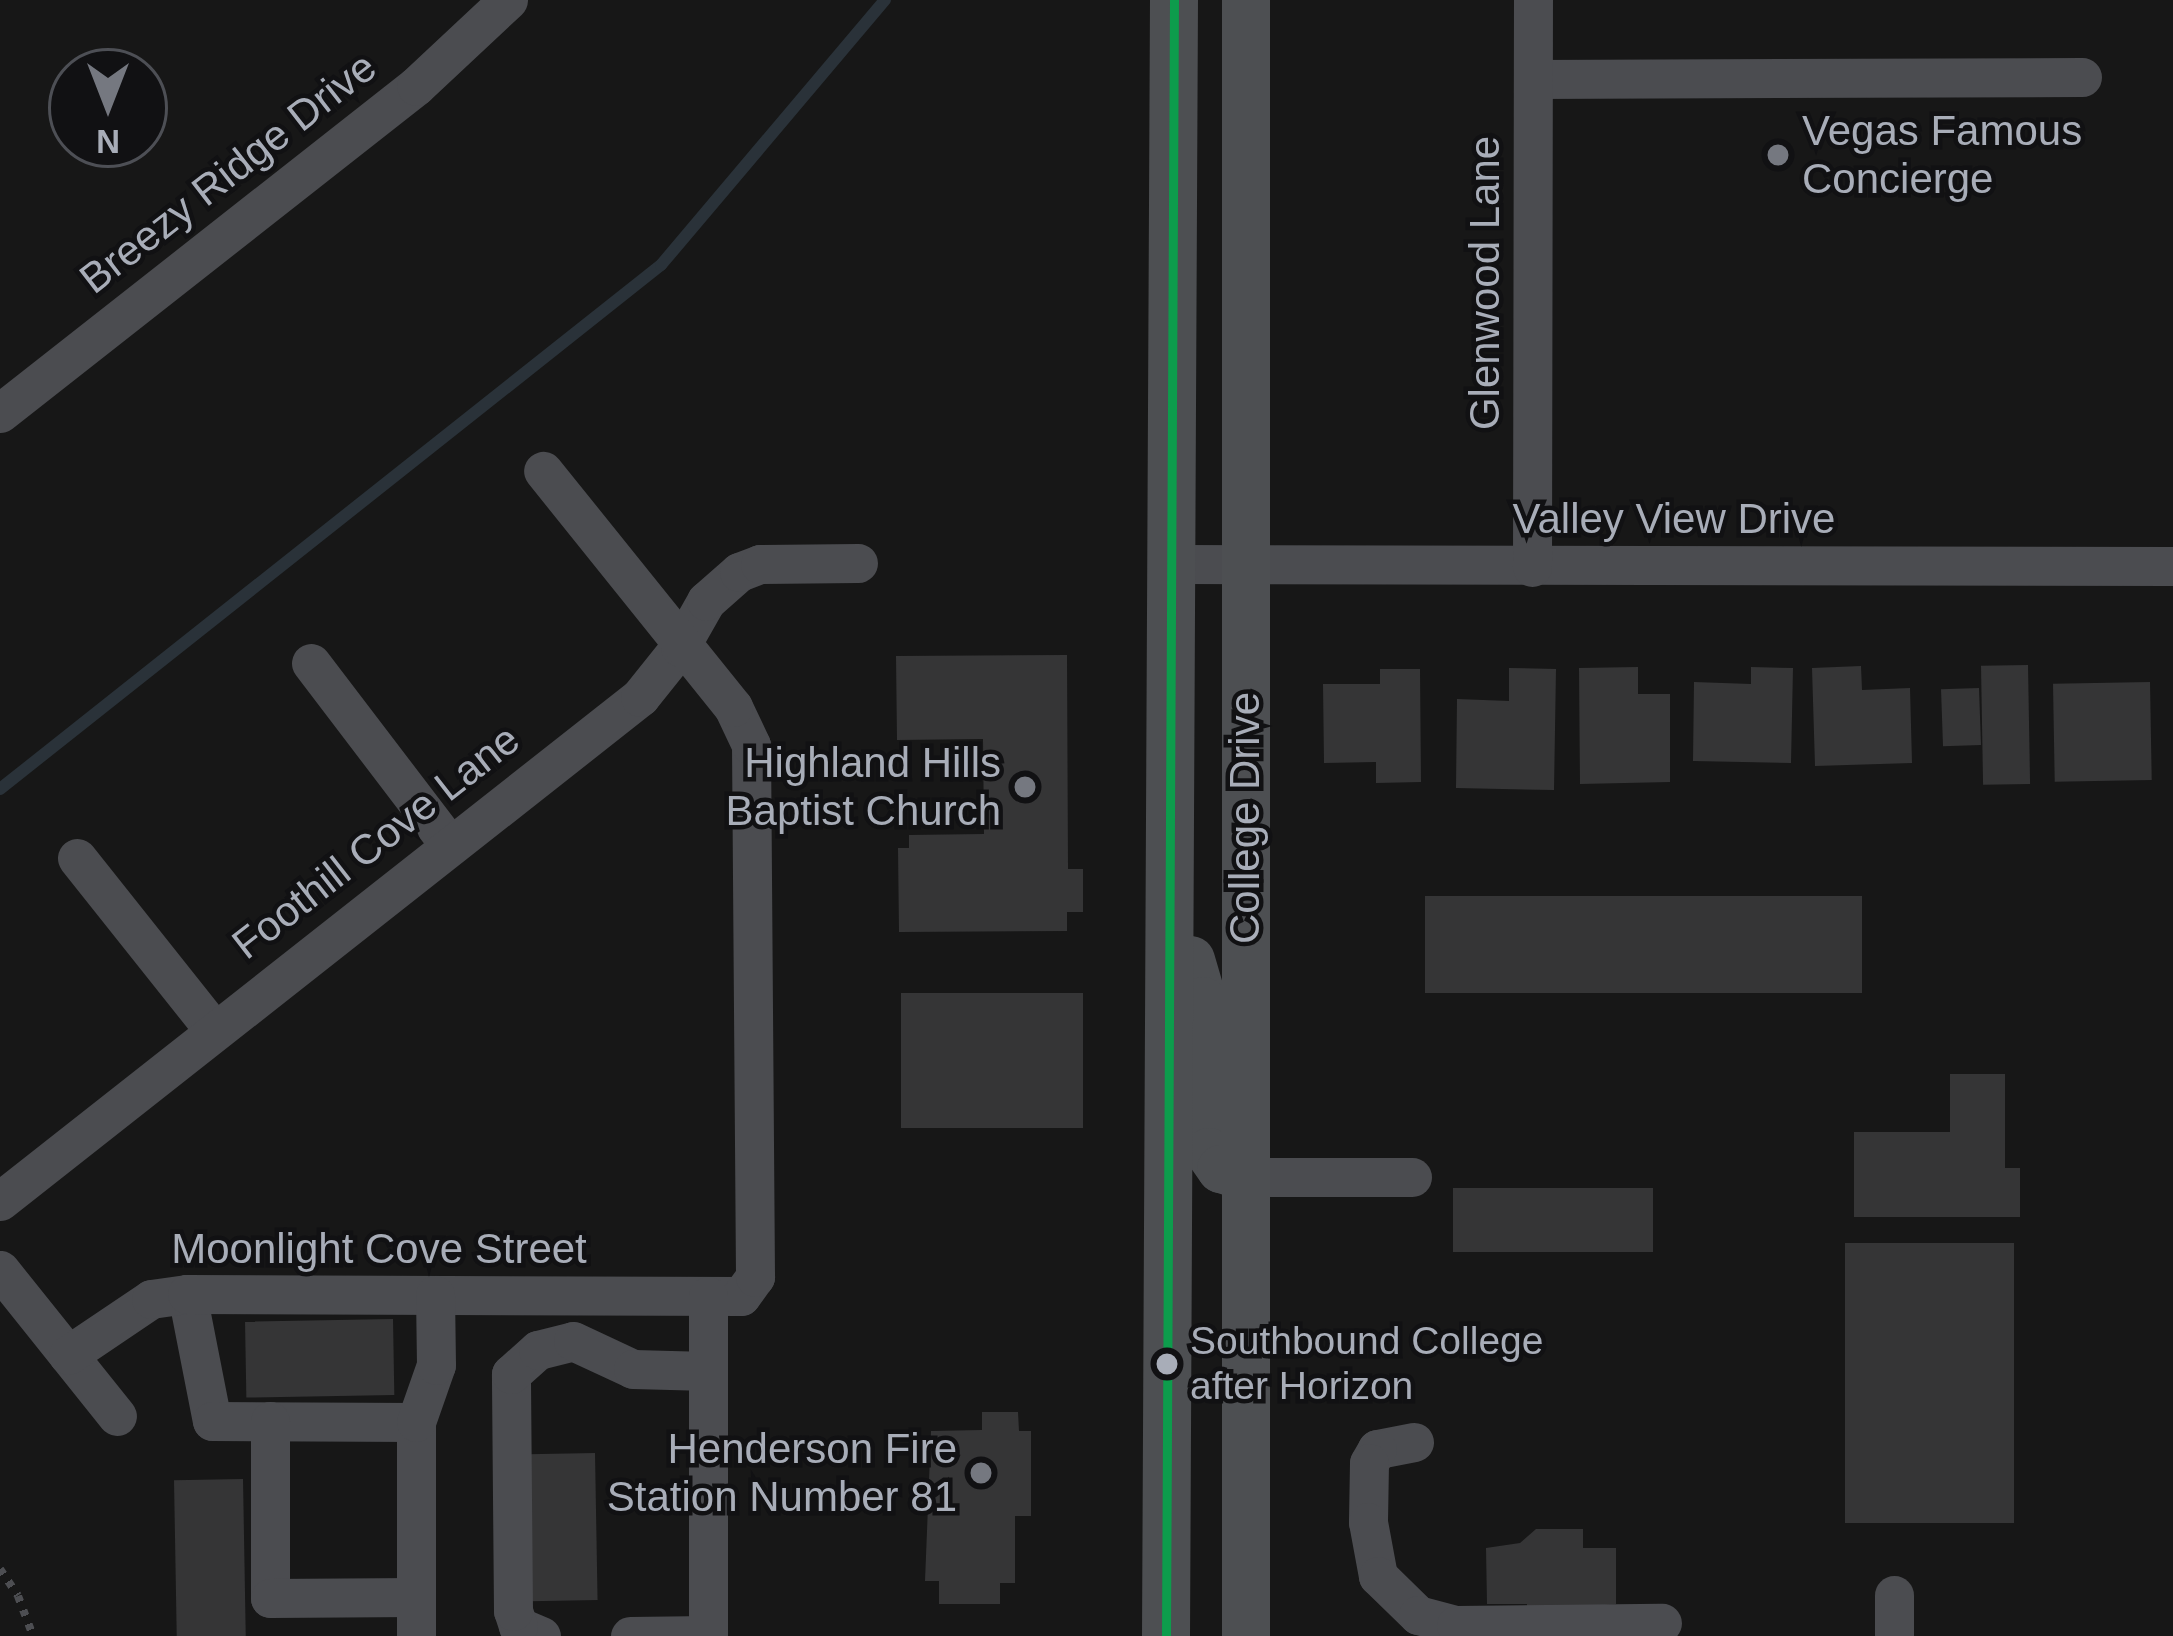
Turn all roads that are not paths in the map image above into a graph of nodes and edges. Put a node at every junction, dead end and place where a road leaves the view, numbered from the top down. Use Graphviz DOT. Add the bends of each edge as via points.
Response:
graph roads {
  1 [pos="508,0"];
  2 [pos="1174,0"];
  3 [pos="1246,0"];
  4 [pos="1533,0"];
  5 [pos="2082,77"];
  6 [pos="1534,79"];
  7 [pos="0,413"];
  8 [pos="543,471"];
  9 [pos="858,563"];
  10 [pos="1244,563"];
  11 [pos="1175,564"];
  12 [pos="2173,566"];
  13 [pos="1532,567"];
  14 [pos="680,647"];
  15 [pos="311,663"];
  16 [pos="448,844"];
  17 [pos="77,858"];
  18 [pos="1171,905"];
  19 [pos="214,1030"];
  20 [pos="1246,1177"];
  21 [pos="1412,1177"];
  22 [pos="0,1202"];
  23 [pos="0,1270"];
  24 [pos="187,1294"];
  25 [pos="435,1295"];
  26 [pos="708,1296"];
  27 [pos="68,1355"];
  28 [pos="708,1371"];
  29 [pos="117,1416"];
  30 [pos="271,1421"];
  31 [pos="416,1422"];
  32 [pos="1414,1442"];
  33 [pos="1894,1595"];
  34 [pos="416,1616"];
  35 [pos="1662,1623"];
  36 [pos="708,1635"];
  37 [pos="541,1636"];
  38 [pos="630,1636"];
  39 [pos="1166,1636"];
  40 [pos="1246,1636"];
  41 [pos="1894,1636"];
  1 -- 7 [label="street, Breezy Ridge Drive" via="416,86"];
  2 -- 11 [label="main road, College Drive"];
  3 -- 10 [label="main road, College Drive"];
  4 -- 6 [label="street, Glenwood Lane"];
  5 -- 6 [label="street"];
  6 -- 13 [label="street, Glenwood Lane"];
  8 -- 14 [label="street"];
  9 -- 14 [label="street, Foothill Cove Lane" via="760,564 739,572 706,601"];
  10 -- 11 [label="street, Valley View Drive"];
  10 -- 13 [label="street, Valley View Drive"];
  10 -- 20 [label="main road, College Drive"];
  11 -- 18 [label="main road, College Drive"];
  12 -- 13 [label="street, Valley View Drive"];
  14 -- 16 [label="street, Foothill Cove Lane" via="640,697"];
  14 -- 26 [label="street" via="733,707 751,745 755,1277 741,1296"];
  15 -- 16 [label="street"];
  16 -- 19 [label="street, Foothill Cove Lane"];
  17 -- 19 [label="street"];
  18 -- 20 [label="main road" via="1203,1001 1208,1152 1221,1169"];
  18 -- 39 [label="main road, College Drive"];
  19 -- 22 [label="street, Foothill Cove Lane"];
  20 -- 21 [label="street"];
  20 -- 40 [label="main road, College Drive"];
  23 -- 27 [label="street"];
  24 -- 25 [label="street, Moonlight Cove Street"];
  24 -- 27 [label="street, Moonlight Cove Street" via="151,1299"];
  24 -- 30 [label="street" via="212,1421"];
  25 -- 26 [label="street, Moonlight Cove Street"];
  25 -- 31 [label="street" via="436,1365"];
  26 -- 28 [label="street"];
  27 -- 29 [label="street"];
  28 -- 36 [label="street"];
  28 -- 37 [label="street" via="633,1369 573,1342 538,1350 511,1374 513,1611 518,1626"];
  30 -- 31 [label="street"];
  30 -- 34 [label="street" via="271,1598"];
  31 -- 34 [label="street"];
  32 -- 35 [label="street" via="1377,1449 1369,1463 1368,1522 1378,1576 1393,1597 1418,1615 1456,1625"];
  33 -- 41 [label="street"];
  36 -- 38 [label="street"];
}
